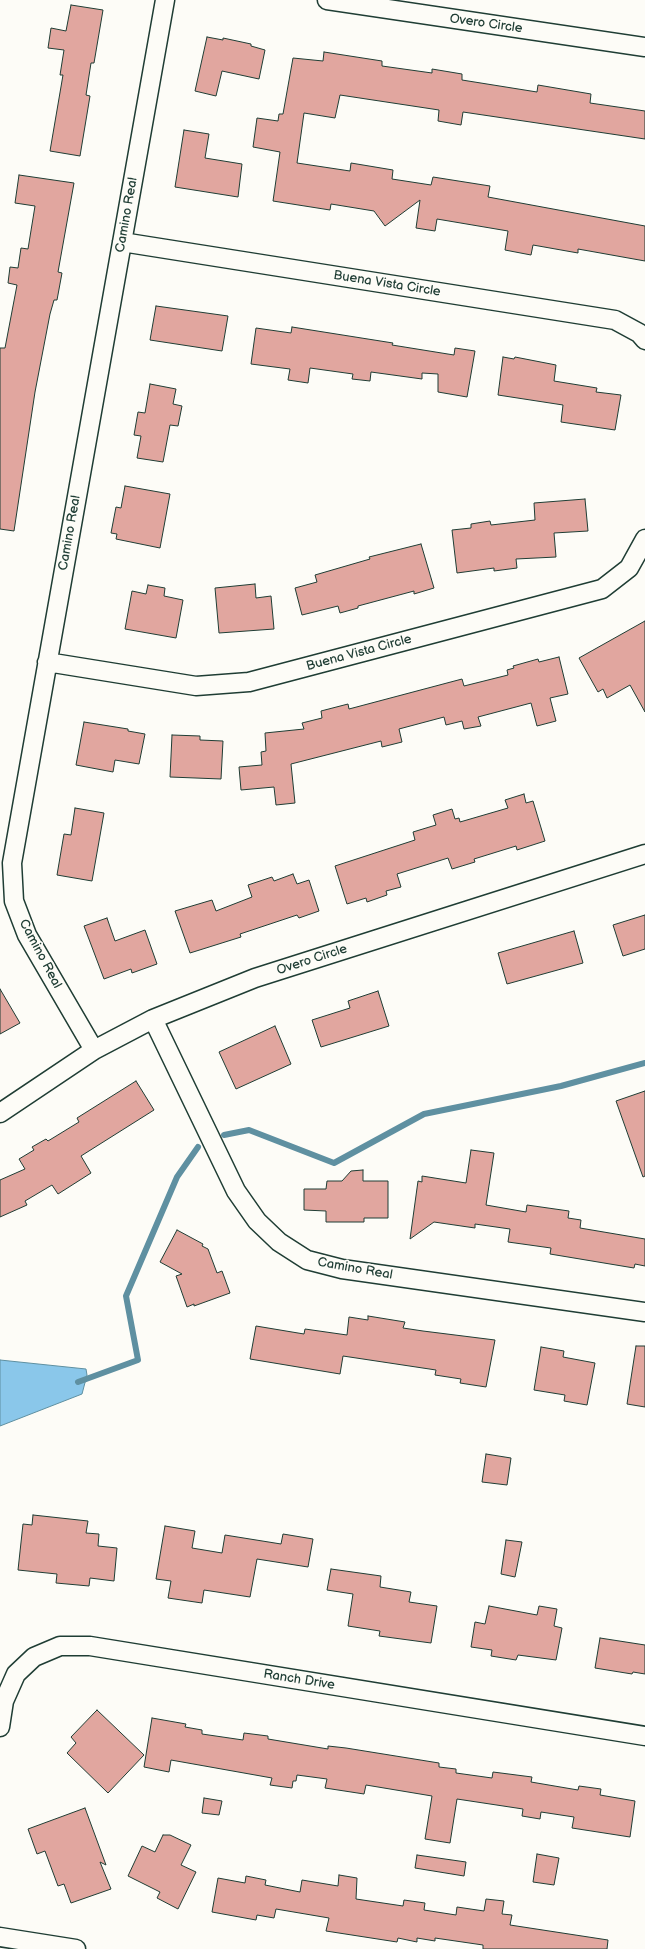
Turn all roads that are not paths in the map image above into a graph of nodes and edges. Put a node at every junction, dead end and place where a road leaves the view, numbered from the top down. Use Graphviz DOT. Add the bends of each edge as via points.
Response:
graph roads {
  1 [pos="165,0"];
  2 [pos="327,0"];
  3 [pos="645,47"];
  4 [pos="122,242"];
  5 [pos="645,340"];
  6 [pos="645,539"];
  7 [pos="47,662"];
  8 [pos="645,854"];
  9 [pos="153,1019"];
  10 [pos="94,1050"];
  11 [pos="0,1112"];
  12 [pos="645,1312"];
  13 [pos="0,1727"];
  14 [pos="645,1736"];
  15 [pos="0,1937"];
  16 [pos="76,1949"];
  1 -- 4 [label="street, Camino Real"];
  2 -- 3 [label="street, Overo Circle"];
  4 -- 5 [label="street, Buena Vista Circle" via="615,320 639,333"];
  4 -- 7 [label="street, Camino Real"];
  6 -- 7 [label="street, Buena Vista Circle" via="629,568 602,589 249,682 196,686"];
  7 -- 10 [label="street, Camino Real" via="12,863 14,901 27,934"];
  8 -- 9 [label="street, Overo Circle" via="256,978"];
  9 -- 10 [label="street, Overo Circle"];
  9 -- 12 [label="street, Camino Real" via="236,1191 257,1221 279,1242 307,1260 342,1269"];
  10 -- 11 [label="street, Overo Circle"];
  13 -- 14 [label="street, Ranch Drive" via="4,1700 16,1674 34,1657 60,1646 90,1646"];
  15 -- 16 [label="street"];
}
